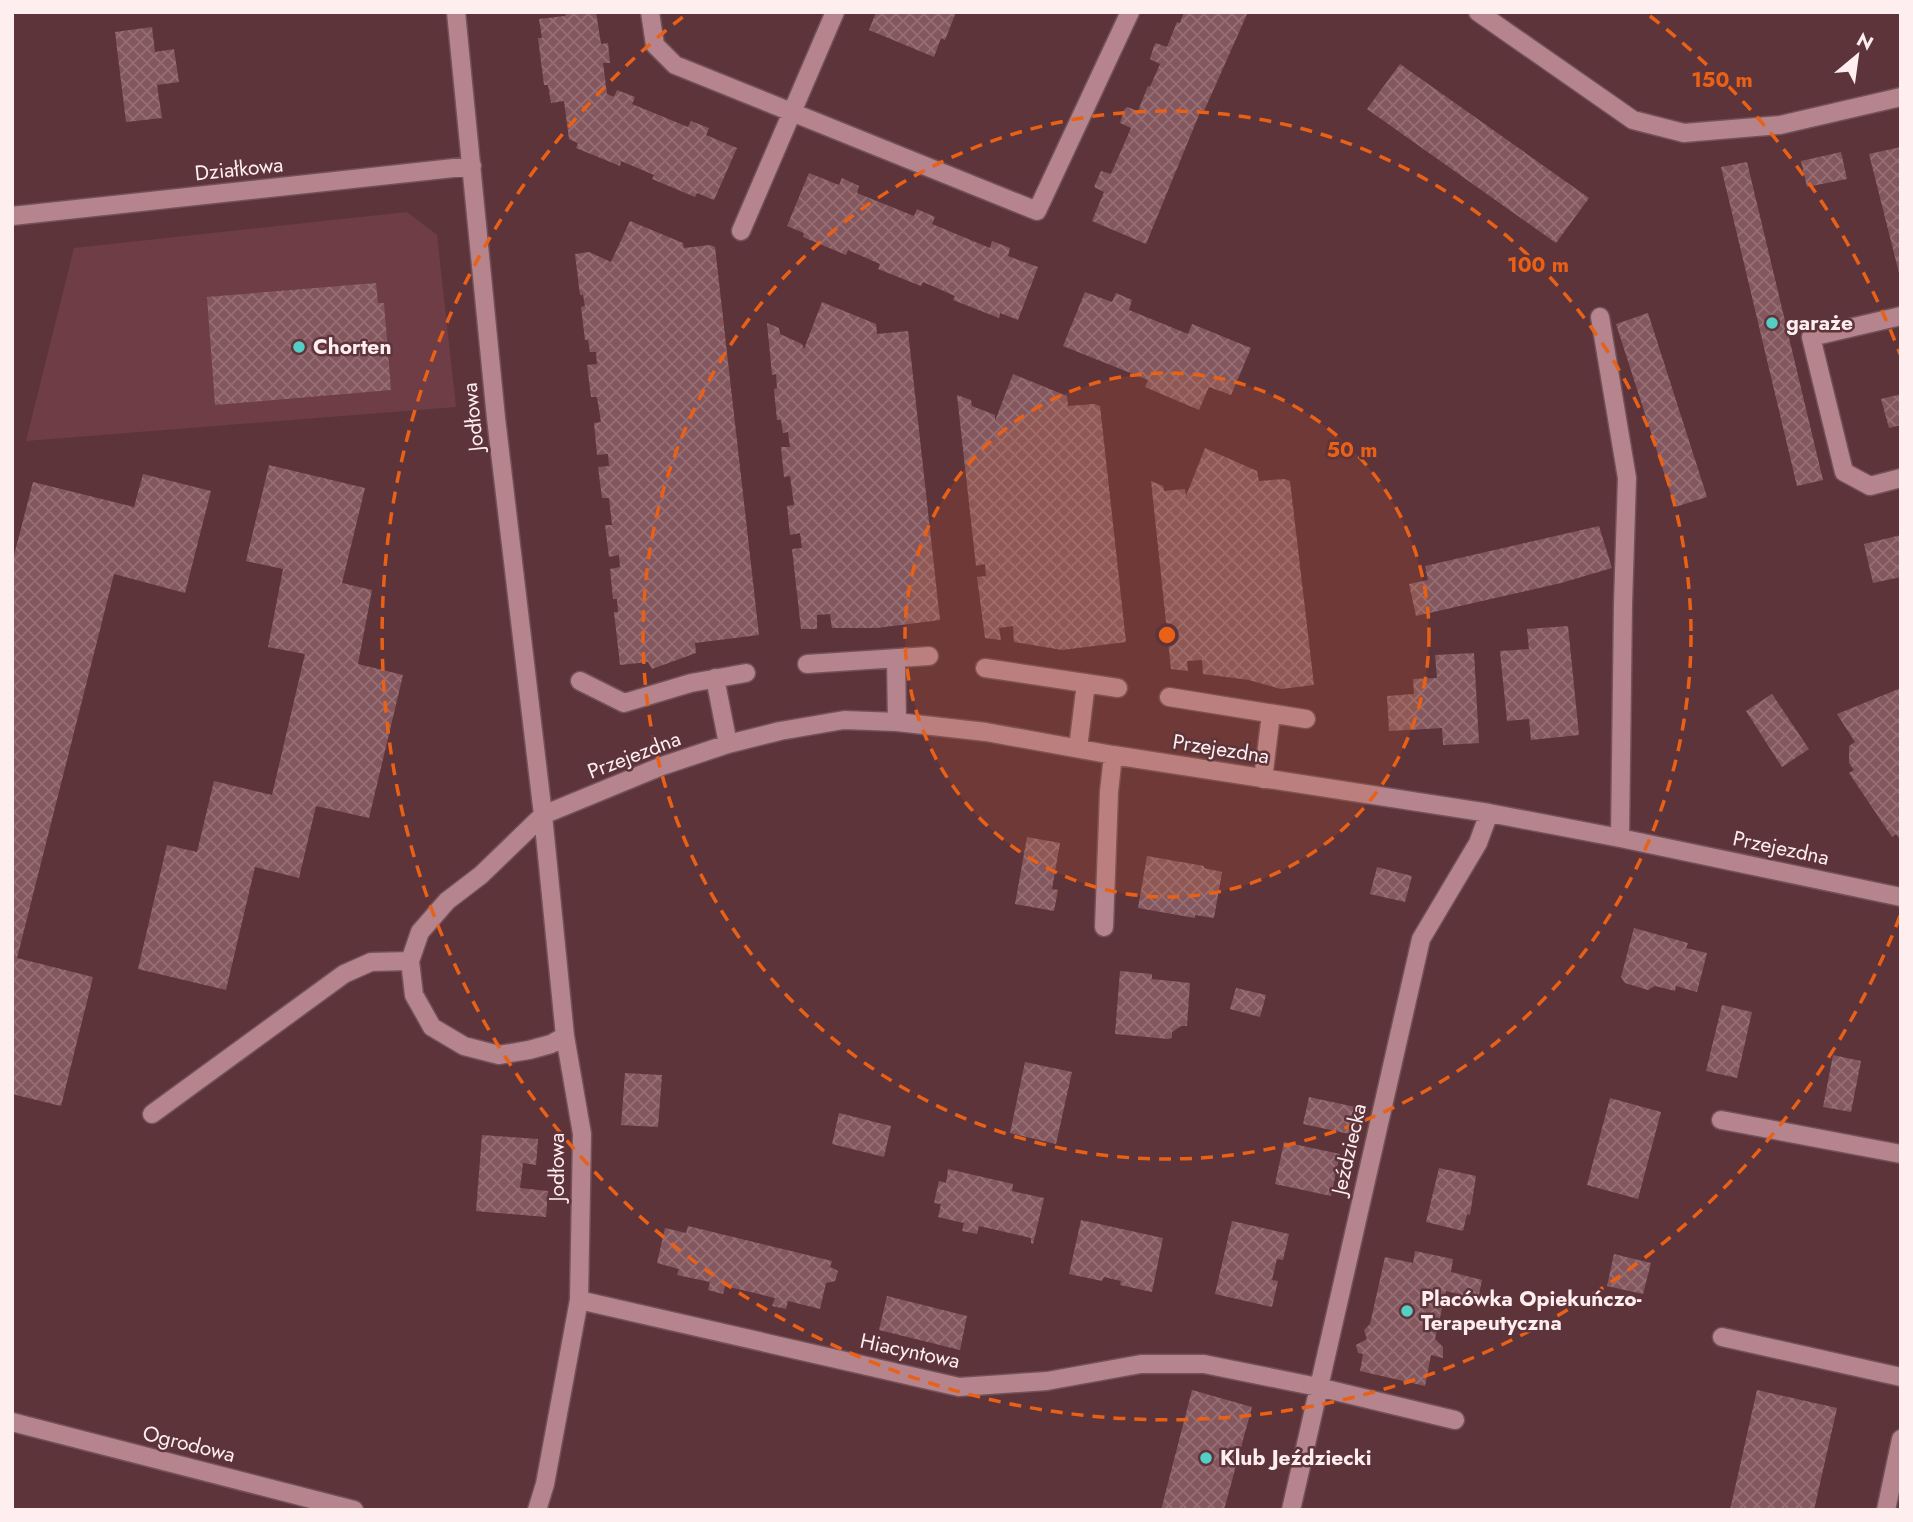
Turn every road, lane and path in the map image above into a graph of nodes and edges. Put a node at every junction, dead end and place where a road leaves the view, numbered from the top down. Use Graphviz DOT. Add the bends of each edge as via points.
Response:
graph roads {
  1 [pos="456,12"];
  2 [pos="650,12"];
  3 [pos="835,12"];
  4 [pos="1130,12"];
  5 [pos="1478,12"];
  6 [pos="1901,97"];
  7 [pos="791,112"];
  8 [pos="472,166"];
  9 [pos="12,216"];
  10 [pos="741,231"];
  11 [pos="1901,316"];
  12 [pos="1600,317"];
  13 [pos="1901,478"];
  14 [pos="929,656"];
  15 [pos="895,658"];
  16 [pos="807,664"];
  17 [pos="985,668"];
  18 [pos="746,673"];
  19 [pos="715,678"];
  20 [pos="580,681"];
  21 [pos="1086,683"];
  22 [pos="1118,688"];
  23 [pos="1169,697"];
  24 [pos="1271,713"];
  25 [pos="1306,719"];
  26 [pos="898,722"];
  27 [pos="728,744"];
  28 [pos="1078,748"];
  29 [pos="1113,755"];
  30 [pos="1263,779"];
  31 [pos="1489,813"];
  32 [pos="543,816"];
  33 [pos="1620,838"];
  34 [pos="1901,897"];
  35 [pos="1104,927"];
  36 [pos="410,961"];
  37 [pos="565,1036"];
  38 [pos="152,1114"];
  39 [pos="1721,1119"];
  40 [pos="1901,1154"];
  41 [pos="579,1300"];
  42 [pos="1722,1337"];
  43 [pos="1901,1377"];
  44 [pos="1318,1387"];
  45 [pos="1455,1420"];
  46 [pos="12,1422"];
  47 [pos="1901,1439"];
  48 [pos="1892,1507"];
  49 [pos="354,1510"];
  50 [pos="537,1510"];
  51 [pos="1291,1510"];
  1 -- 8 [label="street, Jodłowa"];
  2 -- 7 [label="street" via="655,46 676,65"];
  3 -- 7 [label="street"];
  4 -- 7 [label="street" via="1037,211"];
  5 -- 6 [label="street" via="1633,120 1684,133 1780,125"];
  7 -- 10 [label="street"];
  8 -- 9 [label="street, Działkowa"];
  8 -- 32 [label="street, Jodłowa" via="496,418"];
  11 -- 13 [label="street" via="1811,337 1844,472 1870,486"];
  12 -- 33 [label="street" via="1628,478"];
  14 -- 15 [label="street"];
  15 -- 16 [label="street"];
  15 -- 26 [label="street"];
  17 -- 21 [label="street"];
  18 -- 19 [label="street"];
  19 -- 20 [label="street" via="624,703"];
  19 -- 27 [label="street"];
  21 -- 22 [label="street"];
  21 -- 28 [label="street"];
  23 -- 24 [label="street"];
  24 -- 25 [label="street"];
  24 -- 30 [label="street"];
  26 -- 27 [label="street, Przejezdna" via="844,720"];
  26 -- 28 [label="street, Przejezdna"];
  27 -- 32 [label="street, Przejezdna"];
  28 -- 29 [label="street, Przejezdna"];
  29 -- 30 [label="street, Przejezdna"];
  29 -- 35 [label="street"];
  30 -- 31 [label="street, Przejezdna"];
  31 -- 33 [label="street, Przejezdna"];
  31 -- 44 [label="street, Jeździecka" via="1478,843 1421,939"];
  32 -- 36 [label="street" via="447,901 419,932"];
  32 -- 37 [label="street, Jodłowa"];
  33 -- 34 [label="street, Przejezdna"];
  36 -- 37 [label="street" via="414,995 432,1027 464,1046 499,1055 551,1044"];
  36 -- 38 [label="street" via="371,962 344,974"];
  37 -- 41 [label="street, Jodłowa" via="582,1134"];
  39 -- 40 [label="street"];
  41 -- 44 [label="street, Hiacyntowa" via="959,1387 1047,1381 1141,1364 1203,1364"];
  41 -- 50 [label="street"];
  42 -- 43 [label="street"];
  44 -- 45 [label="street, Hiacyntowa"];
  44 -- 51 [label="street, Jeździecka"];
  46 -- 49 [label="street, Ogrodowa"];
  47 -- 48 [label="street"];
}
